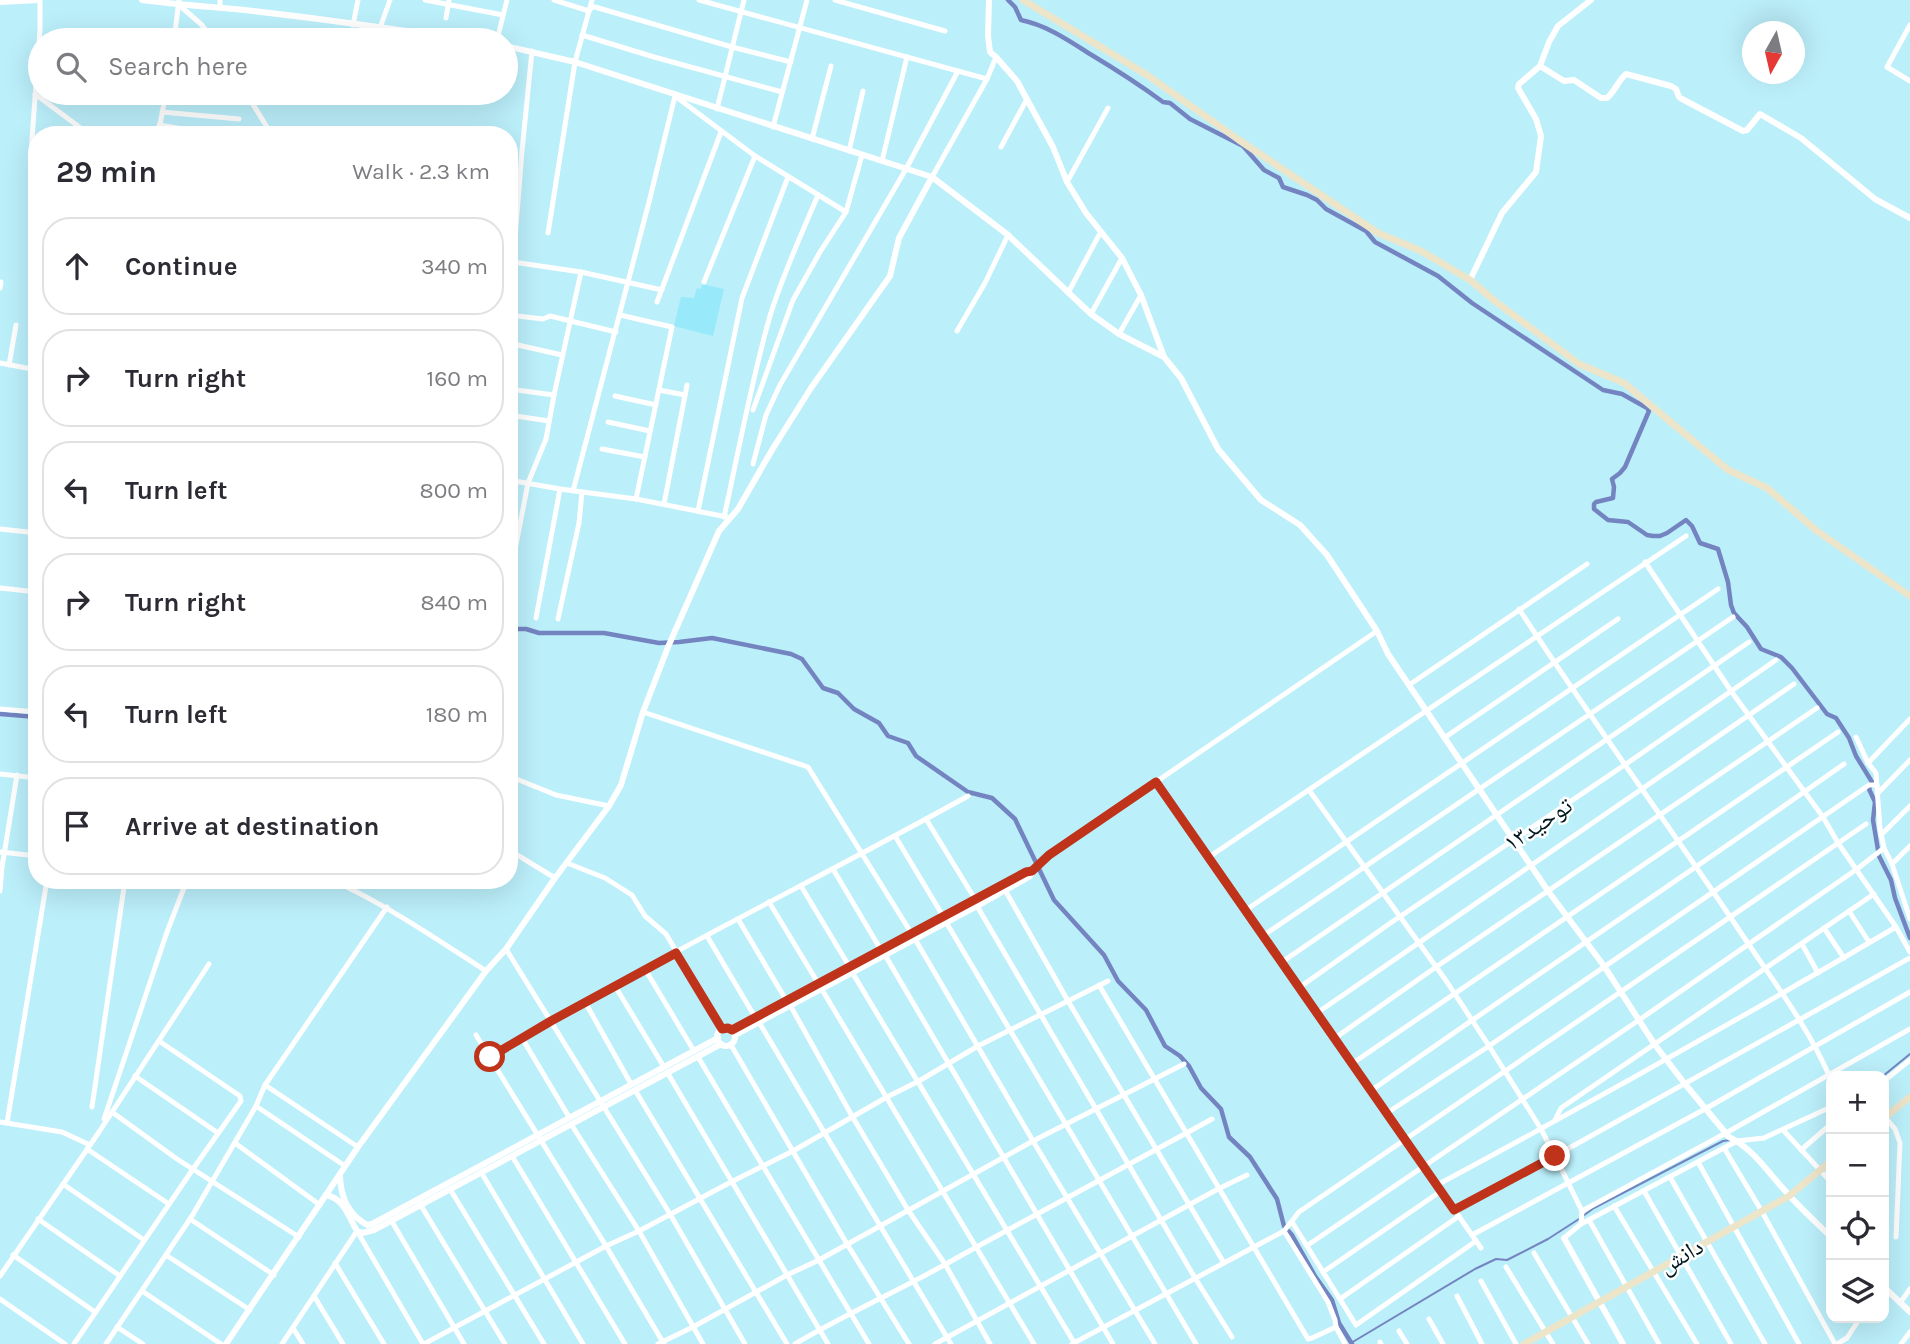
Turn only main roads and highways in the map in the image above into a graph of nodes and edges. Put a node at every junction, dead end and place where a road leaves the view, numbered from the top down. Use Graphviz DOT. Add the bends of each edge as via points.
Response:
graph roads {
  1 [pos="1023,0"];
  2 [pos="1910,596"];
  3 [pos="1910,1097"];
  4 [pos="1889,1114"];
  5 [pos="1826,1165"];
  6 [pos="1524,1344"];
  1 -- 2 [label="main road" via="1147,75 1378,233 1421,251 1470,280 1579,364 1624,383 1728,470 1766,488 1817,531"];
  3 -- 4 [label="main road"];
  5 -- 6 [label="main road, دانش" via="1789,1196"];
}
